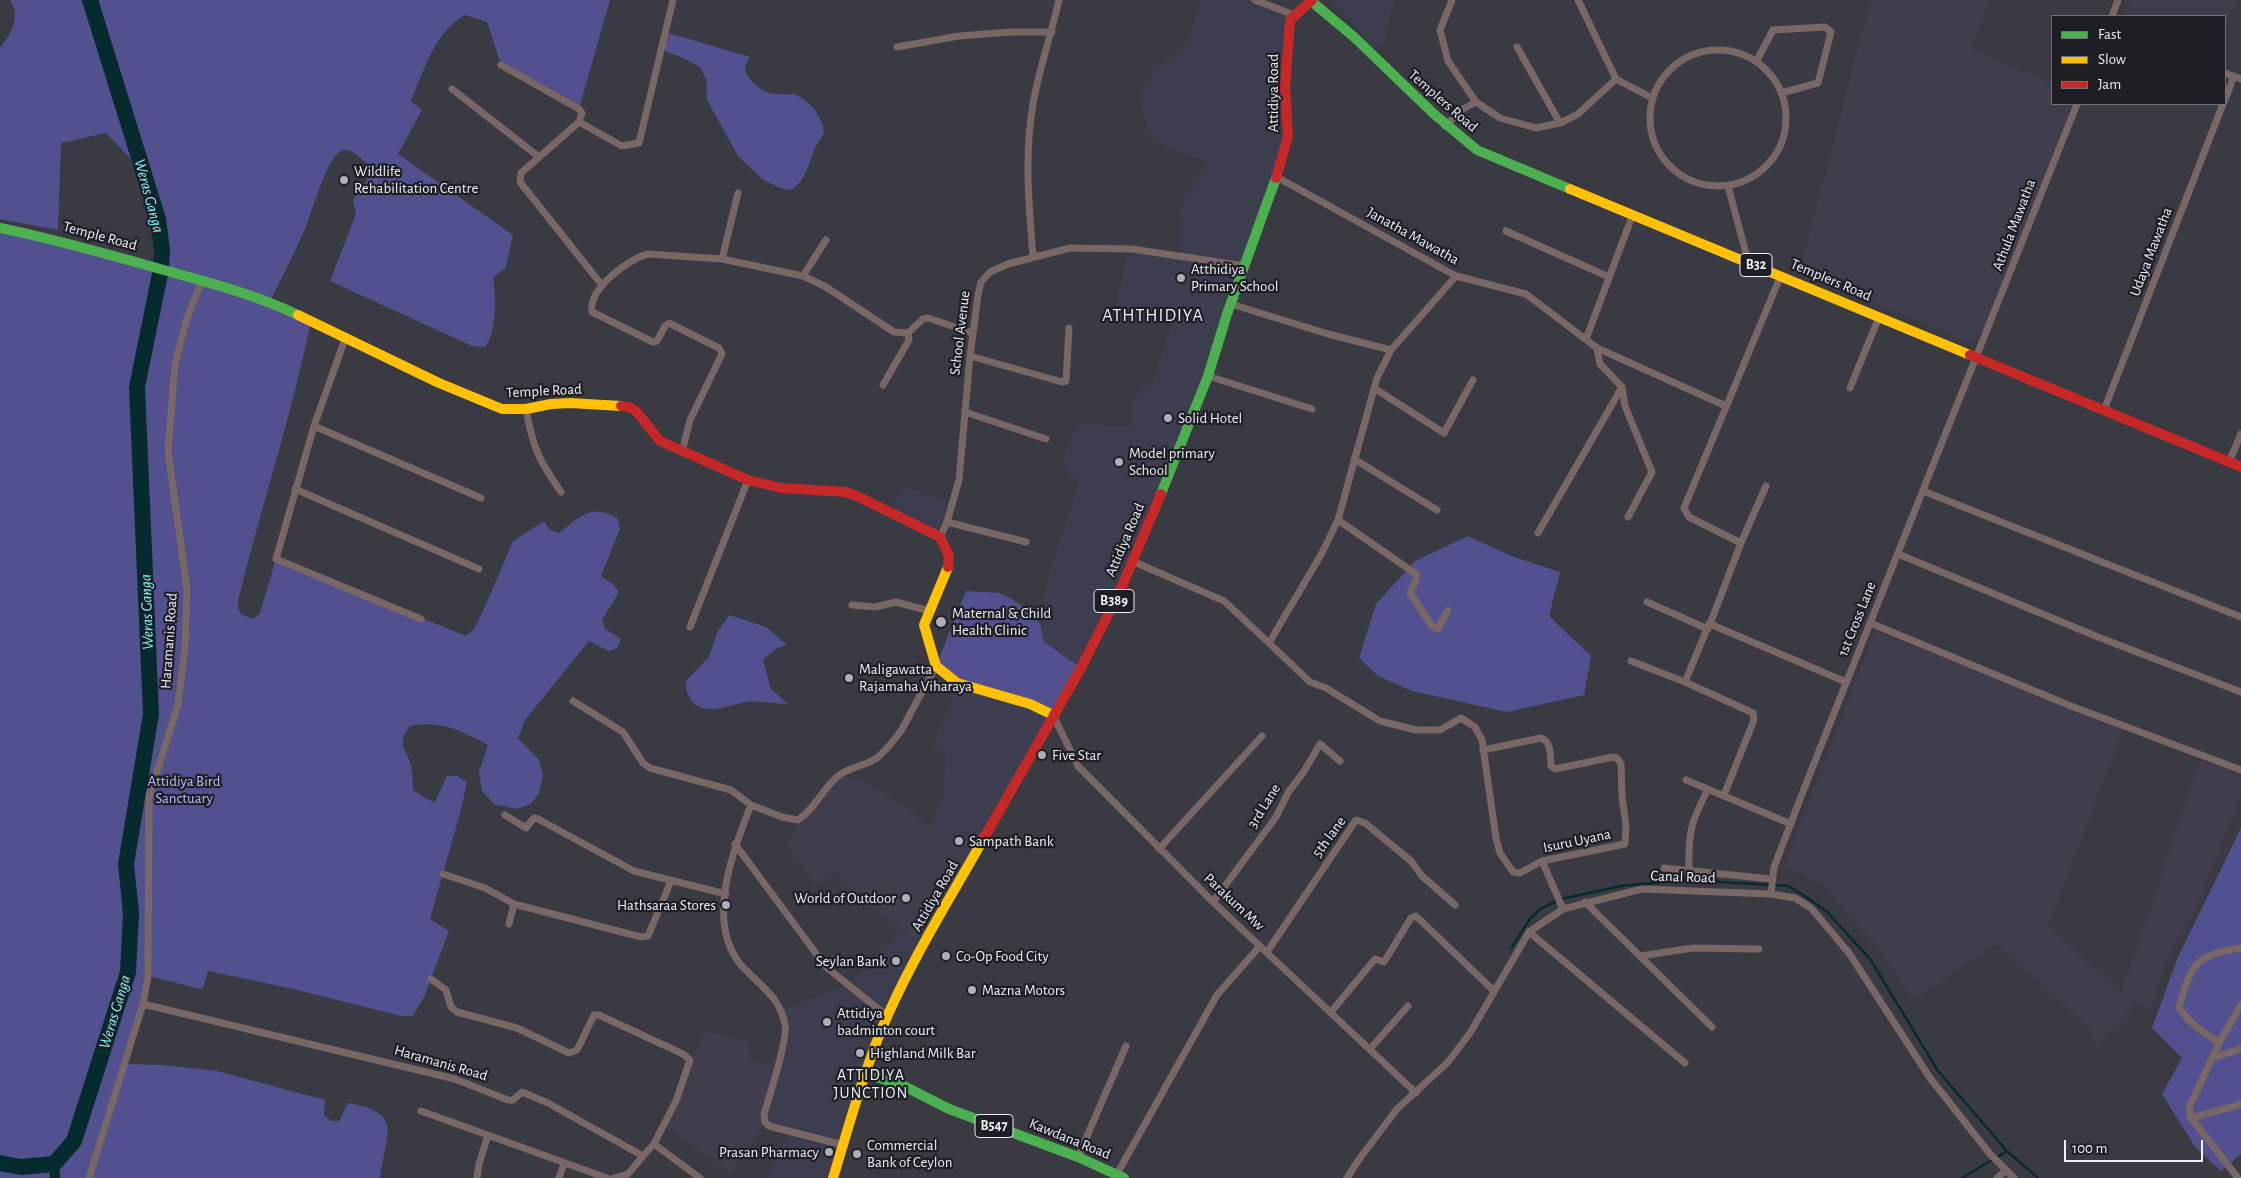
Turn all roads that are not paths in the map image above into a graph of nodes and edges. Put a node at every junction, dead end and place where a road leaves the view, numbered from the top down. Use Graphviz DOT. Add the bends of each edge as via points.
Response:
graph roads {
  1 [pos="674,0"];
  2 [pos="1059,0"];
  3 [pos="1255,0"];
  4 [pos="1452,0"];
  5 [pos="1578,0"];
  6 [pos="2118,0"];
  7 [pos="1312,1"];
  8 [pos="1294,15"];
  9 [pos="2112,15"];
  10 [pos="1052,32"];
  11 [pos="897,47"];
  12 [pos="1518,47"];
  13 [pos="1756,62"];
  14 [pos="501,65"];
  15 [pos="2226,73"];
  16 [pos="1616,78"];
  17 [pos="2238,78"];
  18 [pos="452,89"];
  19 [pos="1781,93"];
  20 [pos="1652,98"];
  21 [pos="2226,98"];
  22 [pos="1476,102"];
  23 [pos="2077,105"];
  24 [pos="2223,105"];
  25 [pos="579,122"];
  26 [pos="1560,123"];
  27 [pos="1445,126"];
  28 [pos="539,157"];
  29 [pos="1275,176"];
  30 [pos="1728,186"];
  31 [pos="738,193"];
  32 [pos="1633,214"];
  33 [pos="0,228"];
  34 [pos="1506,231"];
  35 [pos="826,240"];
  36 [pos="1033,257"];
  37 [pos="722,260"];
  38 [pos="1748,261"];
  39 [pos="1245,266"];
  40 [pos="1781,275"];
  41 [pos="803,276"];
  42 [pos="1456,276"];
  43 [pos="1609,277"];
  44 [pos="198,279"];
  45 [pos="601,284"];
  46 [pos="1231,304"];
  47 [pos="1879,317"];
  48 [pos="1070,328"];
  49 [pos="908,333"];
  50 [pos="973,333"];
  51 [pos="346,339"];
  52 [pos="1586,339"];
  53 [pos="1597,348"];
  54 [pos="1391,350"];
  55 [pos="970,356"];
  56 [pos="1977,358"];
  57 [pos="1208,376"];
  58 [pos="1473,380"];
  59 [pos="883,385"];
  60 [pos="1622,387"];
  61 [pos="1374,388"];
  62 [pos="1850,388"];
  63 [pos="1726,406"];
  64 [pos="526,409"];
  65 [pos="1312,409"];
  66 [pos="2104,410"];
  67 [pos="965,412"];
  68 [pos="314,426"];
  69 [pos="2241,434"];
  70 [pos="1046,440"];
  71 [pos="682,452"];
  72 [pos="1354,459"];
  73 [pos="2229,462"];
  74 [pos="2241,467"];
  75 [pos="748,480"];
  76 [pos="1766,486"];
  77 [pos="296,489"];
  78 [pos="1923,491"];
  79 [pos="561,492"];
  80 [pos="481,498"];
  81 [pos="1437,510"];
  82 [pos="1628,517"];
  83 [pos="1338,520"];
  84 [pos="947,522"];
  85 [pos="1538,533"];
  86 [pos="940,537"];
  87 [pos="1026,542"];
  88 [pos="1741,542"];
  89 [pos="1898,554"];
  90 [pos="1132,561"];
  91 [pos="479,569"];
  92 [pos="1647,602"];
  93 [pos="852,605"];
  94 [pos="928,610"];
  95 [pos="1448,610"];
  96 [pos="2241,617"];
  97 [pos="421,619"];
  98 [pos="1870,623"];
  99 [pos="1709,626"];
  100 [pos="690,627"];
  101 [pos="1269,643"];
  102 [pos="1632,661"];
  103 [pos="936,666"];
  104 [pos="1685,682"];
  105 [pos="1846,682"];
  106 [pos="2241,692"];
  107 [pos="573,701"];
  108 [pos="1054,715"];
  109 [pos="1262,736"];
  110 [pos="1483,750"];
  111 [pos="1340,761"];
  112 [pos="2241,770"];
  113 [pos="1686,780"];
  114 [pos="1708,789"];
  115 [pos="1724,796"];
  116 [pos="751,805"];
  117 [pos="505,815"];
  118 [pos="1791,824"];
  119 [pos="735,844"];
  120 [pos="1159,849"];
  121 [pos="1542,862"];
  122 [pos="1664,868"];
  123 [pos="1689,869"];
  124 [pos="443,874"];
  125 [pos="671,881"];
  126 [pos="1771,886"];
  127 [pos="726,894"];
  128 [pos="1212,902"];
  129 [pos="1585,902"];
  130 [pos="514,904"];
  131 [pos="1455,905"];
  132 [pos="1562,907"];
  133 [pos="509,924"];
  134 [pos="1529,932"];
  135 [pos="1260,946"];
  136 [pos="2241,948"];
  137 [pos="1759,949"];
  138 [pos="1267,952"];
  139 [pos="1640,956"];
  140 [pos="431,978"];
  141 [pos="1494,991"];
  142 [pos="143,1004"];
  143 [pos="2241,1005"];
  144 [pos="1408,1006"];
  145 [pos="1331,1012"];
  146 [pos="887,1016"];
  147 [pos="1712,1027"];
  148 [pos="2219,1043"];
  149 [pos="1126,1046"];
  150 [pos="1370,1049"];
  151 [pos="2241,1049"];
  152 [pos="2212,1058"];
  153 [pos="1685,1063"];
  154 [pos="865,1074"];
  155 [pos="1416,1093"];
  156 [pos="2241,1104"];
  157 [pos="421,1111"];
  158 [pos="2191,1118"];
  159 [pos="488,1135"];
  160 [pos="654,1144"];
  161 [pos="843,1145"];
  162 [pos="643,1156"];
  163 [pos="1078,1157"];
  164 [pos="564,1164"];
  165 [pos="2006,1170"];
  166 [pos="1120,1176"];
  167 [pos="89,1178"];
  168 [pos="477,1178"];
  169 [pos="559,1178"];
  170 [pos="607,1178"];
  171 [pos="614,1178"];
  172 [pos="700,1178"];
  173 [pos="833,1178"];
  174 [pos="1347,1178"];
  175 [pos="1998,1178"];
  176 [pos="2014,1178"];
  177 [pos="2238,1178"];
  1 -- 25 [label="street" via="639,143 622,146"];
  2 -- 10 [label="street"];
  3 -- 8 [label="street"];
  4 -- 22 [label="street" via="1440,30 1448,61"];
  5 -- 16 [label="street"];
  6 -- 9 [label="street"];
  7 -- 8 [label="main road"];
  7 -- 27 [label="main road, Templers Road / B32"];
  8 -- 29 [label="main road, Attidiya Road / B389" via="1290,20 1285,88 1288,136"];
  10 -- 11 [label="street" via="959,36"];
  10 -- 36 [label="street" via="1033,104 1028,148"];
  12 -- 26 [label="street"];
  13 -- 19 [label="street" via="1775,81"];
  13 -- 19 [label="street" via="1773,30 1829,29 1831,32 1818,84"];
  13 -- 20 [label="street" via="1722,50 1686,57 1660,81"];
  14 -- 25 [label="street" via="579,109 582,116"];
  15 -- 17 [label="street"];
  16 -- 20 [label="street"];
  16 -- 26 [label="street" via="1578,114"];
  17 -- 21 [label="street"];
  18 -- 28 [label="street"];
  19 -- 30 [label="street" via="1786,110 1786,128 1772,160 1745,181"];
  20 -- 30 [label="street" via="1649,117 1652,137 1660,155 1673,170 1690,180 1708,186"];
  22 -- 26 [label="street" via="1500,118 1536,128"];
  22 -- 27 [label="street"];
  23 -- 56 [label="street, Athula Mawatha"];
  24 -- 66 [label="street, Udaya Mawatha"];
  25 -- 28 [label="street"];
  27 -- 32 [label="main road, Templers Road / B32" via="1477,150"];
  28 -- 45 [label="street" via="521,173 520,182"];
  29 -- 39 [label="main road, Attidiya Road / B389"];
  29 -- 42 [label="street, Janatha Mawatha"];
  30 -- 38 [label="street"];
  31 -- 37 [label="street"];
  32 -- 38 [label="main road, Templers Road / B32"];
  32 -- 43 [label="street"];
  33 -- 44 [label="main road, Temple Road" via="57,240"];
  34 -- 43 [label="street"];
  35 -- 41 [label="street"];
  36 -- 39 [label="street, School Avenue" via="1070,248 1132,249"];
  36 -- 50 [label="street, School Avenue" via="990,272 981,282"];
  37 -- 41 [label="street"];
  37 -- 45 [label="street" via="648,254 639,256"];
  38 -- 40 [label="main road, Templers Road / B32"];
  39 -- 46 [label="main road, Attidiya Road / B389"];
  40 -- 47 [label="main road, Templers Road / B32"];
  40 -- 63 [label="street"];
  41 -- 49 [label="street" via="826,286 894,332"];
  42 -- 52 [label="street, Janatha Mawatha" via="1526,294"];
  42 -- 54 [label="street"];
  43 -- 52 [label="street"];
  44 -- 51 [label="main road, Temple Road" via="270,301"];
  44 -- 142 [label="street, Haramanis Road" via="175,364 168,451 187,589 186,647 178,705 149,797 148,976"];
  45 -- 71 [label="street" via="592,312 653,342 668,324 719,348 722,354 690,420"];
  46 -- 54 [label="street"];
  46 -- 57 [label="main road, Attidiya Road / B389"];
  47 -- 56 [label="main road, Templers Road / B32"];
  47 -- 62 [label="street"];
  48 -- 55 [label="street" via="1066,380 1062,382"];
  49 -- 50 [label="street" via="928,318"];
  49 -- 59 [label="street" via="909,340"];
  50 -- 55 [label="street, School Avenue"];
  51 -- 64 [label="main road, Temple Road" via="488,404 502,409"];
  51 -- 68 [label="street"];
  52 -- 53 [label="street, Janatha Mawatha"];
  53 -- 60 [label="street" via="1600,364"];
  53 -- 63 [label="street, Janatha Mawatha"];
  54 -- 61 [label="street"];
  55 -- 67 [label="street, School Avenue"];
  56 -- 66 [label="main road, Templers Road / B32"];
  56 -- 78 [label="street, 1st Cross Lane"];
  57 -- 65 [label="street"];
  57 -- 90 [label="main road, Attidiya Road / B389"];
  58 -- 61 [label="street" via="1444,433"];
  60 -- 82 [label="street" via="1625,406 1652,472"];
  60 -- 85 [label="street"];
  61 -- 72 [label="street"];
  63 -- 88 [label="street" via="1684,508 1689,517"];
  64 -- 71 [label="main road, Temple Road" via="570,403 628,407 636,411 660,441"];
  64 -- 79 [label="street" via="531,440 540,461"];
  66 -- 73 [label="main road, Templers Road / B32"];
  67 -- 70 [label="street"];
  67 -- 84 [label="street, School Avenue" via="959,480"];
  68 -- 77 [label="street"];
  68 -- 80 [label="street"];
  69 -- 73 [label="street"];
  71 -- 75 [label="main road, Temple Road"];
  72 -- 81 [label="street"];
  72 -- 83 [label="street"];
  73 -- 74 [label="main road, Templers Road / B32"];
  75 -- 86 [label="main road, Temple Road" via="781,488 846,492"];
  75 -- 100 [label="street"];
  76 -- 88 [label="street"];
  77 -- 91 [label="street"];
  77 -- 97 [label="street" via="276,559"];
  78 -- 89 [label="street, 1st Cross Lane"];
  78 -- 96 [label="street"];
  83 -- 95 [label="street" via="1416,574 1410,593 1432,626 1438,629"];
  83 -- 101 [label="street"];
  84 -- 86 [label="street, School Avenue"];
  84 -- 87 [label="street"];
  86 -- 94 [label="main road" via="949,556 949,564"];
  88 -- 99 [label="street"];
  89 -- 98 [label="street, 1st Cross Lane"];
  89 -- 106 [label="street" via="2098,638"];
  90 -- 101 [label="street" via="1224,601"];
  90 -- 108 [label="main road, Attidiya Road / B389" via="1105,622"];
  92 -- 99 [label="street"];
  93 -- 94 [label="street" via="875,607 896,602"];
  94 -- 103 [label="main road" via="924,625"];
  98 -- 105 [label="street, 1st Cross Lane"];
  98 -- 112 [label="street" via="2071,706"];
  99 -- 104 [label="street"];
  99 -- 105 [label="street"];
  101 -- 110 [label="street, Isuru Uyana" via="1310,682 1326,688 1380,721 1416,730 1440,730 1461,718 1475,727"];
  102 -- 104 [label="street"];
  103 -- 108 [label="main road" via="957,683 1030,704"];
  103 -- 116 [label="street" via="894,741 876,758 840,775 829,784 809,812 798,820"];
  104 -- 115 [label="street" via="1753,712 1754,720"];
  105 -- 118 [label="street, 1st Cross Lane"];
  107 -- 116 [label="street" via="623,732 642,763 650,768 731,790"];
  108 -- 120 [label="street, Parakum Mw" via="1078,766"];
  108 -- 146 [label="main road, Attidiya Road / B389" via="919,953"];
  109 -- 120 [label="street"];
  110 -- 121 [label="street, Isuru Uyana" via="1500,853 1513,872 1520,874"];
  110 -- 121 [label="street, Isuru Uyana" via="1541,738 1549,745 1551,766 1555,769 1613,757 1621,764 1626,844"];
  111 -- 128 [label="street, 3rd Lane" via="1320,744 1276,817"];
  113 -- 114 [label="street"];
  114 -- 115 [label="street"];
  114 -- 123 [label="street" via="1692,819 1688,839"];
  115 -- 118 [label="street"];
  116 -- 119 [label="street"];
  117 -- 125 [label="street" via="526,828 534,818 634,871"];
  118 -- 126 [label="street, 1st Cross Lane"];
  119 -- 127 [label="street" via="728,866"];
  119 -- 146 [label="street" via="826,967"];
  120 -- 128 [label="street, Parakum Mw"];
  121 -- 132 [label="street"];
  122 -- 123 [label="street"];
  123 -- 126 [label="street"];
  124 -- 130 [label="street" via="485,888"];
  125 -- 127 [label="street"];
  125 -- 130 [label="street" via="648,936 641,937"];
  126 -- 129 [label="street, Canal Road" via="1642,890"];
  126 -- 165 [label="street, Canal Road" via="1811,908 1849,953 1930,1078"];
  127 -- 161 [label="street" via="726,937 730,946 741,964 776,1000 786,1028 764,1114 765,1122 769,1126"];
  128 -- 135 [label="street, Parakum Mw"];
  129 -- 132 [label="street, Canal Road"];
  129 -- 139 [label="street"];
  130 -- 133 [label="street"];
  131 -- 138 [label="street, 5th lane" via="1422,876 1411,861 1366,823 1356,820"];
  132 -- 134 [label="street, Canal Road"];
  134 -- 141 [label="street, Canal Road"];
  134 -- 153 [label="street"];
  135 -- 138 [label="street, Parakum Mw"];
  135 -- 166 [label="street" via="1217,996"];
  136 -- 148 [label="street" via="2212,953 2197,962 2179,1007"];
  137 -- 139 [label="street" via="1693,948"];
  138 -- 145 [label="street, Parakum Mw"];
  139 -- 147 [label="street"];
  140 -- 160 [label="street" via="446,990 451,1007 457,1012 517,1028 569,1053 577,1050 594,1015 599,1015 683,1054 690,1060 676,1101"];
  141 -- 145 [label="street" via="1416,916 1411,918 1384,962 1375,959"];
  141 -- 155 [label="street, Canal Road" via="1470,1034 1448,1062"];
  142 -- 162 [label="street, Haramanis Road" via="455,1079 508,1100 522,1092"];
  142 -- 167 [label="street, Haramanis Road"];
  143 -- 148 [label="street"];
  144 -- 150 [label="street"];
  145 -- 150 [label="street, Parakum Mw"];
  146 -- 154 [label="main road, Attidiya Road / B389"];
  148 -- 152 [label="street"];
  149 -- 163 [label="street"];
  150 -- 155 [label="street, Parakum Mw"];
  151 -- 152 [label="street"];
  152 -- 158 [label="street" via="2189,1108"];
  154 -- 161 [label="main road, Attidiya Road / B389"];
  154 -- 163 [label="main road, Kawdana Road / B547" via="900,1084 949,1109"];
  155 -- 174 [label="street, Canal Road" via="1398,1109"];
  156 -- 158 [label="street"];
  157 -- 159 [label="street"];
  158 -- 177 [label="street"];
  159 -- 164 [label="street"];
  159 -- 168 [label="street"];
  160 -- 162 [label="street"];
  160 -- 172 [label="street"];
  161 -- 173 [label="main road, Attidiya Road / B389"];
  162 -- 171 [label="street" via="628,1174"];
  163 -- 166 [label="main road, Kawdana Road / B547"];
  164 -- 169 [label="street"];
  164 -- 170 [label="street"];
  165 -- 175 [label="street"];
  165 -- 176 [label="street, Canal Road"];
}
